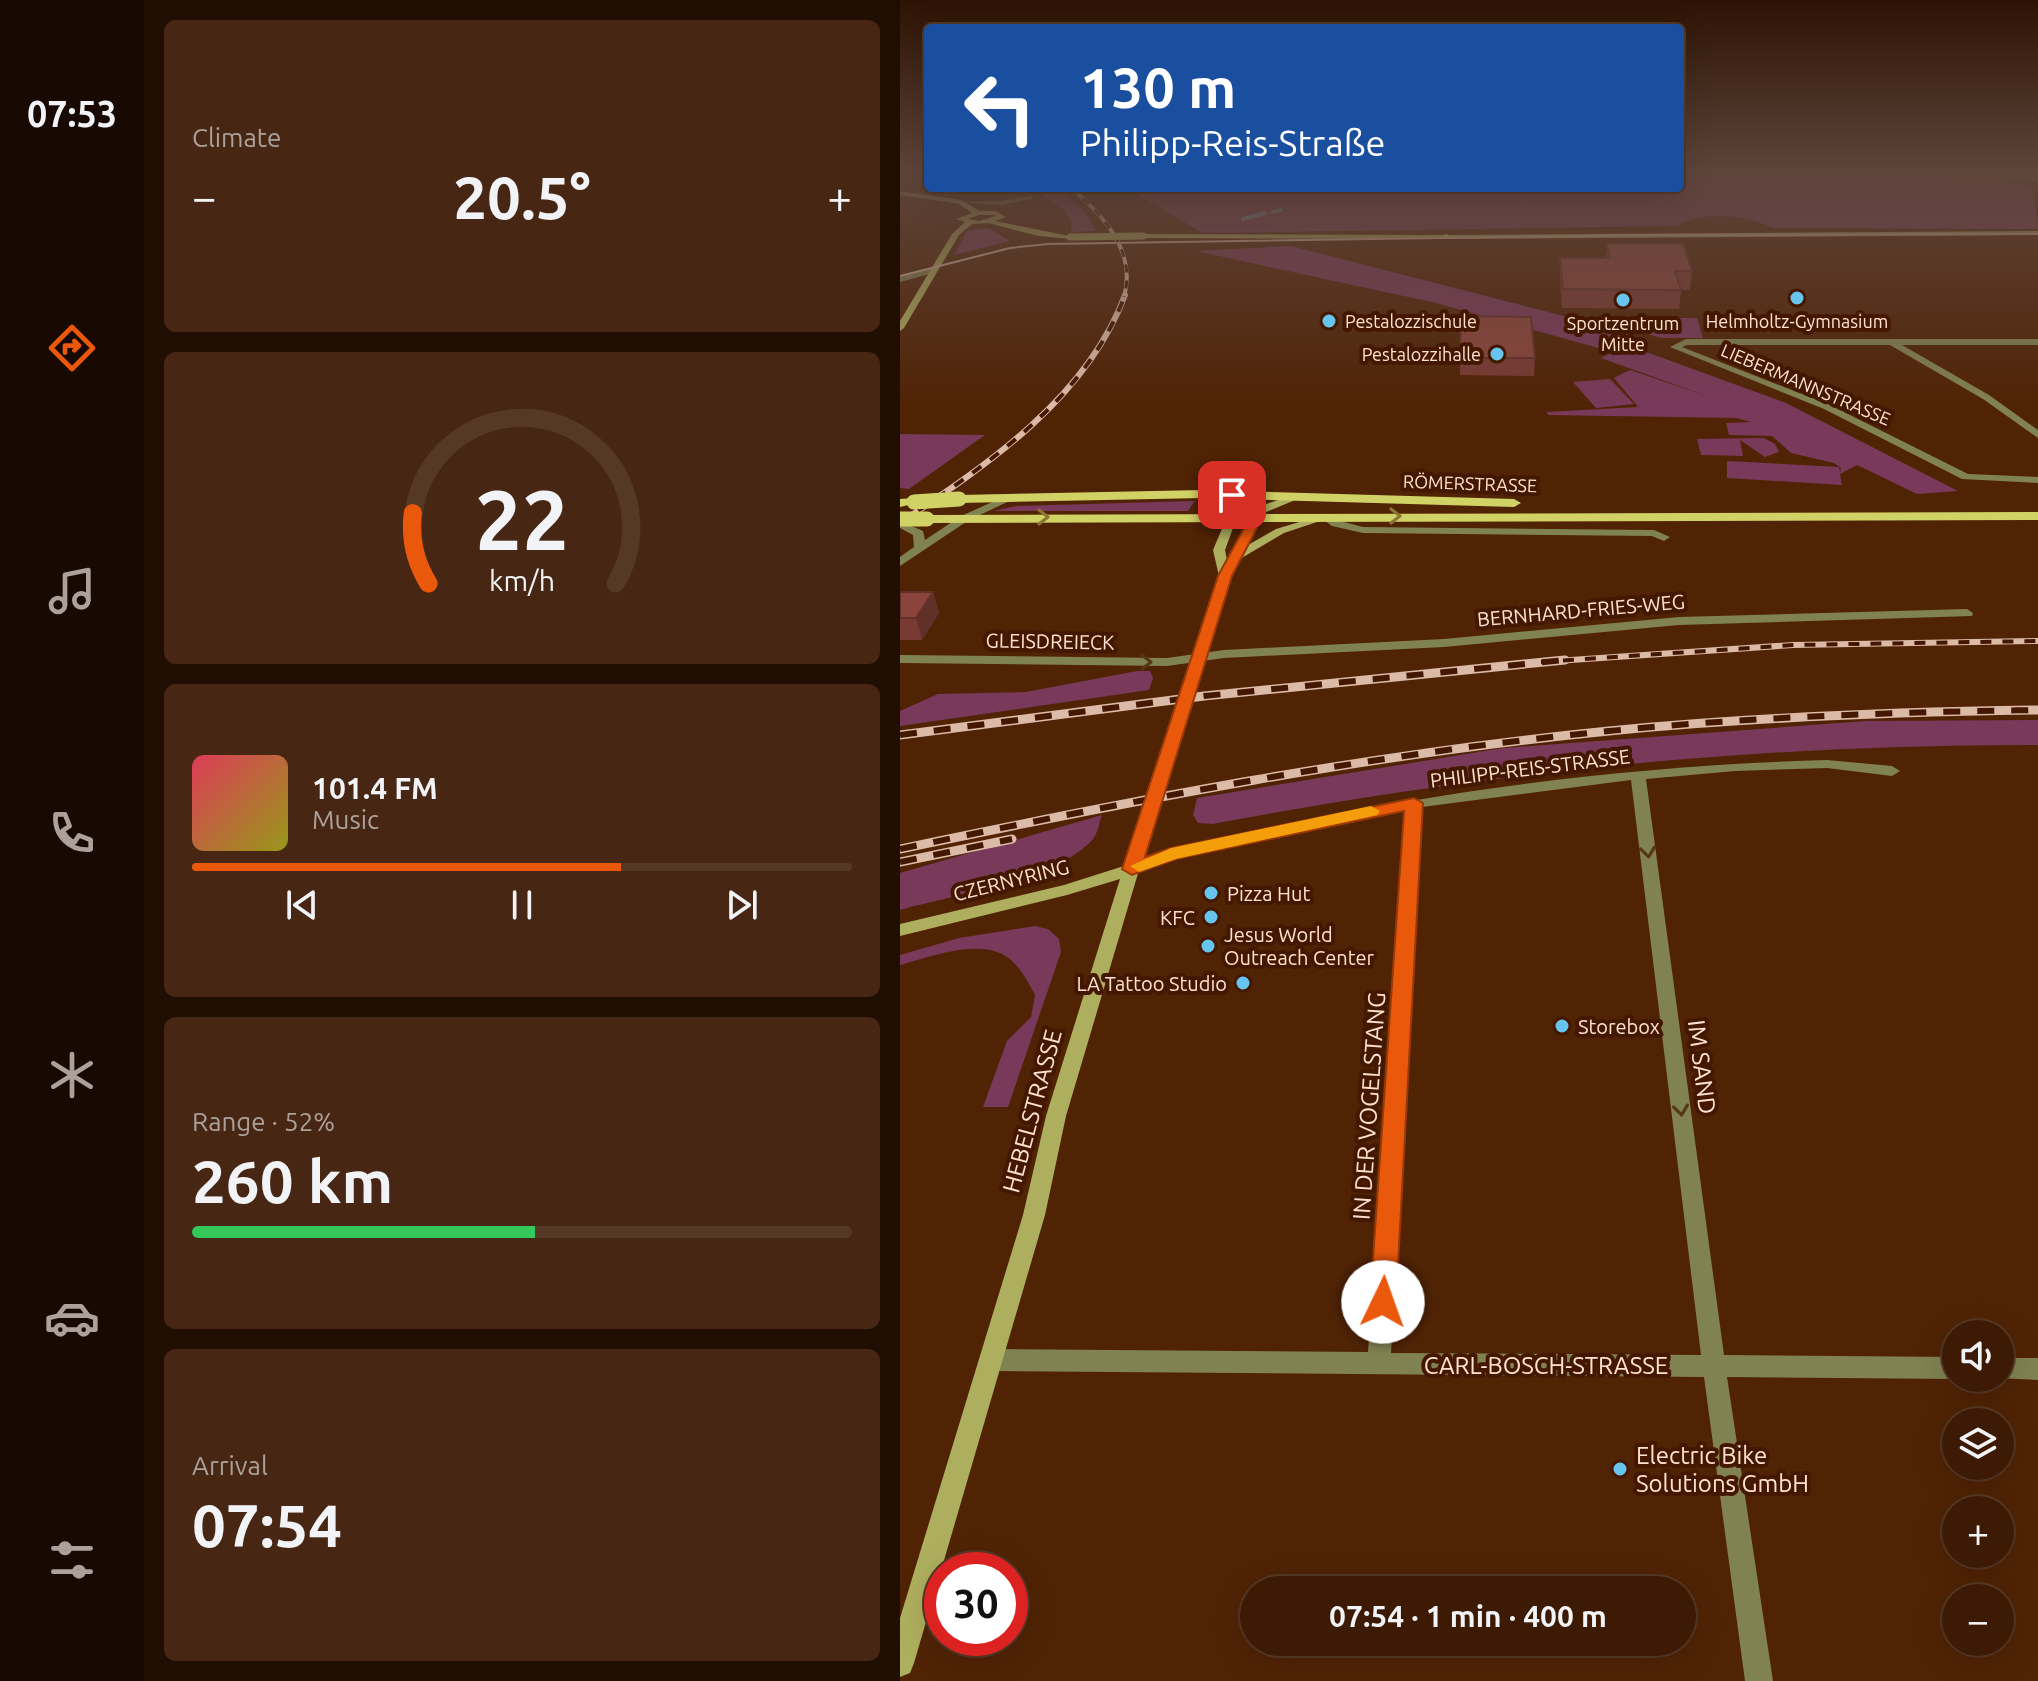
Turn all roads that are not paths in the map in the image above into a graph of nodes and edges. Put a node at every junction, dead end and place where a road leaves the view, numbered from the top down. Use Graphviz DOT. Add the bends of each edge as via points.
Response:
graph roads {
  1 [pos="947,248"];
  2 [pos="934,270"];
  3 [pos="900,277"];
  4 [pos="925,286"];
  5 [pos="900,328"];
  6 [pos="1892,342"];
  7 [pos="2038,342"];
  8 [pos="2038,435"];
  9 [pos="2038,480"];
  10 [pos="1232,495"];
  11 [pos="1299,496"];
  12 [pos="1012,497"];
  13 [pos="901,502"];
  14 [pos="2038,507"];
  15 [pos="1250,516"];
  16 [pos="2038,516"];
  17 [pos="1326,517"];
  18 [pos="965,518"];
  19 [pos="904,524"];
  20 [pos="1664,537"];
  21 [pos="920,548"];
  22 [pos="1236,557"];
  23 [pos="900,562"];
  24 [pos="1225,576"];
  25 [pos="1967,613"];
  26 [pos="1199,657"];
  27 [pos="900,659"];
  28 [pos="1892,771"];
  29 [pos="1638,775"];
  30 [pos="1414,803"];
  31 [pos="1132,869"];
  32 [pos="900,930"];
  33 [pos="991,1360"];
  34 [pos="1379,1365"];
  35 [pos="1714,1366"];
  36 [pos="1942,1368"];
  37 [pos="2014,1369"];
  38 [pos="2038,1369"];
  39 [pos="900,1663"];
  40 [pos="1759,1681"];
  1 -- 2 [label="main road"];
  2 -- 3 [label="street"];
  2 -- 4 [label="main road"];
  3 -- 4 [label="street"];
  4 -- 5 [label="main road"];
  6 -- 7 [label="street"];
  6 -- 8 [label="street" via="1986,397"];
  6 -- 9 [label="street, LIEBERMANNSTRASSE" via="1674,347 1827,407 1971,479"];
  10 -- 11 [label="main road, RÖMERSTRASSE"];
  10 -- 12 [label="main road, RÖMERSTRASSE"];
  10 -- 15 [label="main road"];
  11 -- 14 [label="main road, RÖMERSTRASSE" via="1636,506"];
  11 -- 15 [label="main road, HEBELSTRASSE"];
  12 -- 13 [label="main road, RÖMERSTRASSE, bridge"];
  12 -- 18 [label="street"];
  15 -- 17 [label="main road, RÖMERSTRASSE"];
  18 -- 15 [label="main road, RÖMERSTRASSE, one-way"];
  15 -- 22 [label="main road, HEBELSTRASSE" via="1251,528"];
  15 -- 24 [label="main road, HEBELSTRASSE" via="1228,526 1219,550"];
  17 -- 16 [label="main road, RÖMERSTRASSE, one-way"];
  17 -- 20 [label="street" via="1363,530"];
  17 -- 22 [label="main road" via="1280,531"];
  18 -- 19 [label="main road, RÖMERSTRASSE, bridge"];
  18 -- 21 [label="street"];
  19 -- 21 [label="street" via="919,533"];
  21 -- 23 [label="street"];
  22 -- 24 [label="main road, HEBELSTRASSE"];
  24 -- 26 [label="main road, HEBELSTRASSE"];
  25 -- 26 [label="street, BERNHARD-FRIES-WEG" via="1736,617 1444,643"];
  27 -- 26 [label="street, GLEISDREIECK, one-way" via="1161,662"];
  26 -- 31 [label="main road, HEBELSTRASSE, bridge"];
  28 -- 29 [label="street, PHILIPP-REIS-STRASSE" via="1806,764"];
  29 -- 30 [label="street, PHILIPP-REIS-STRASSE"];
  29 -- 35 [label="street, IM SAND, one-way"];
  30 -- 31 [label="street, PHILIPP-REIS-STRASSE" via="1171,854"];
  30 -- 34 [label="street, IN DER VOGELSTANG"];
  31 -- 32 [label="main road, CZERNYRING"];
  31 -- 33 [label="main road, HEBELSTRASSE" via="1056,1116 1034,1215"];
  33 -- 34 [label="street, CARL-BOSCH-STRASSE"];
  33 -- 39 [label="main road, HEBELSTRASSE"];
  34 -- 35 [label="street, CARL-BOSCH-STRASSE"];
  35 -- 36 [label="street, CARL-BOSCH-STRASSE"];
  35 -- 40 [label="street, IM SAND"];
  37 -- 38 [label="street"];
}
